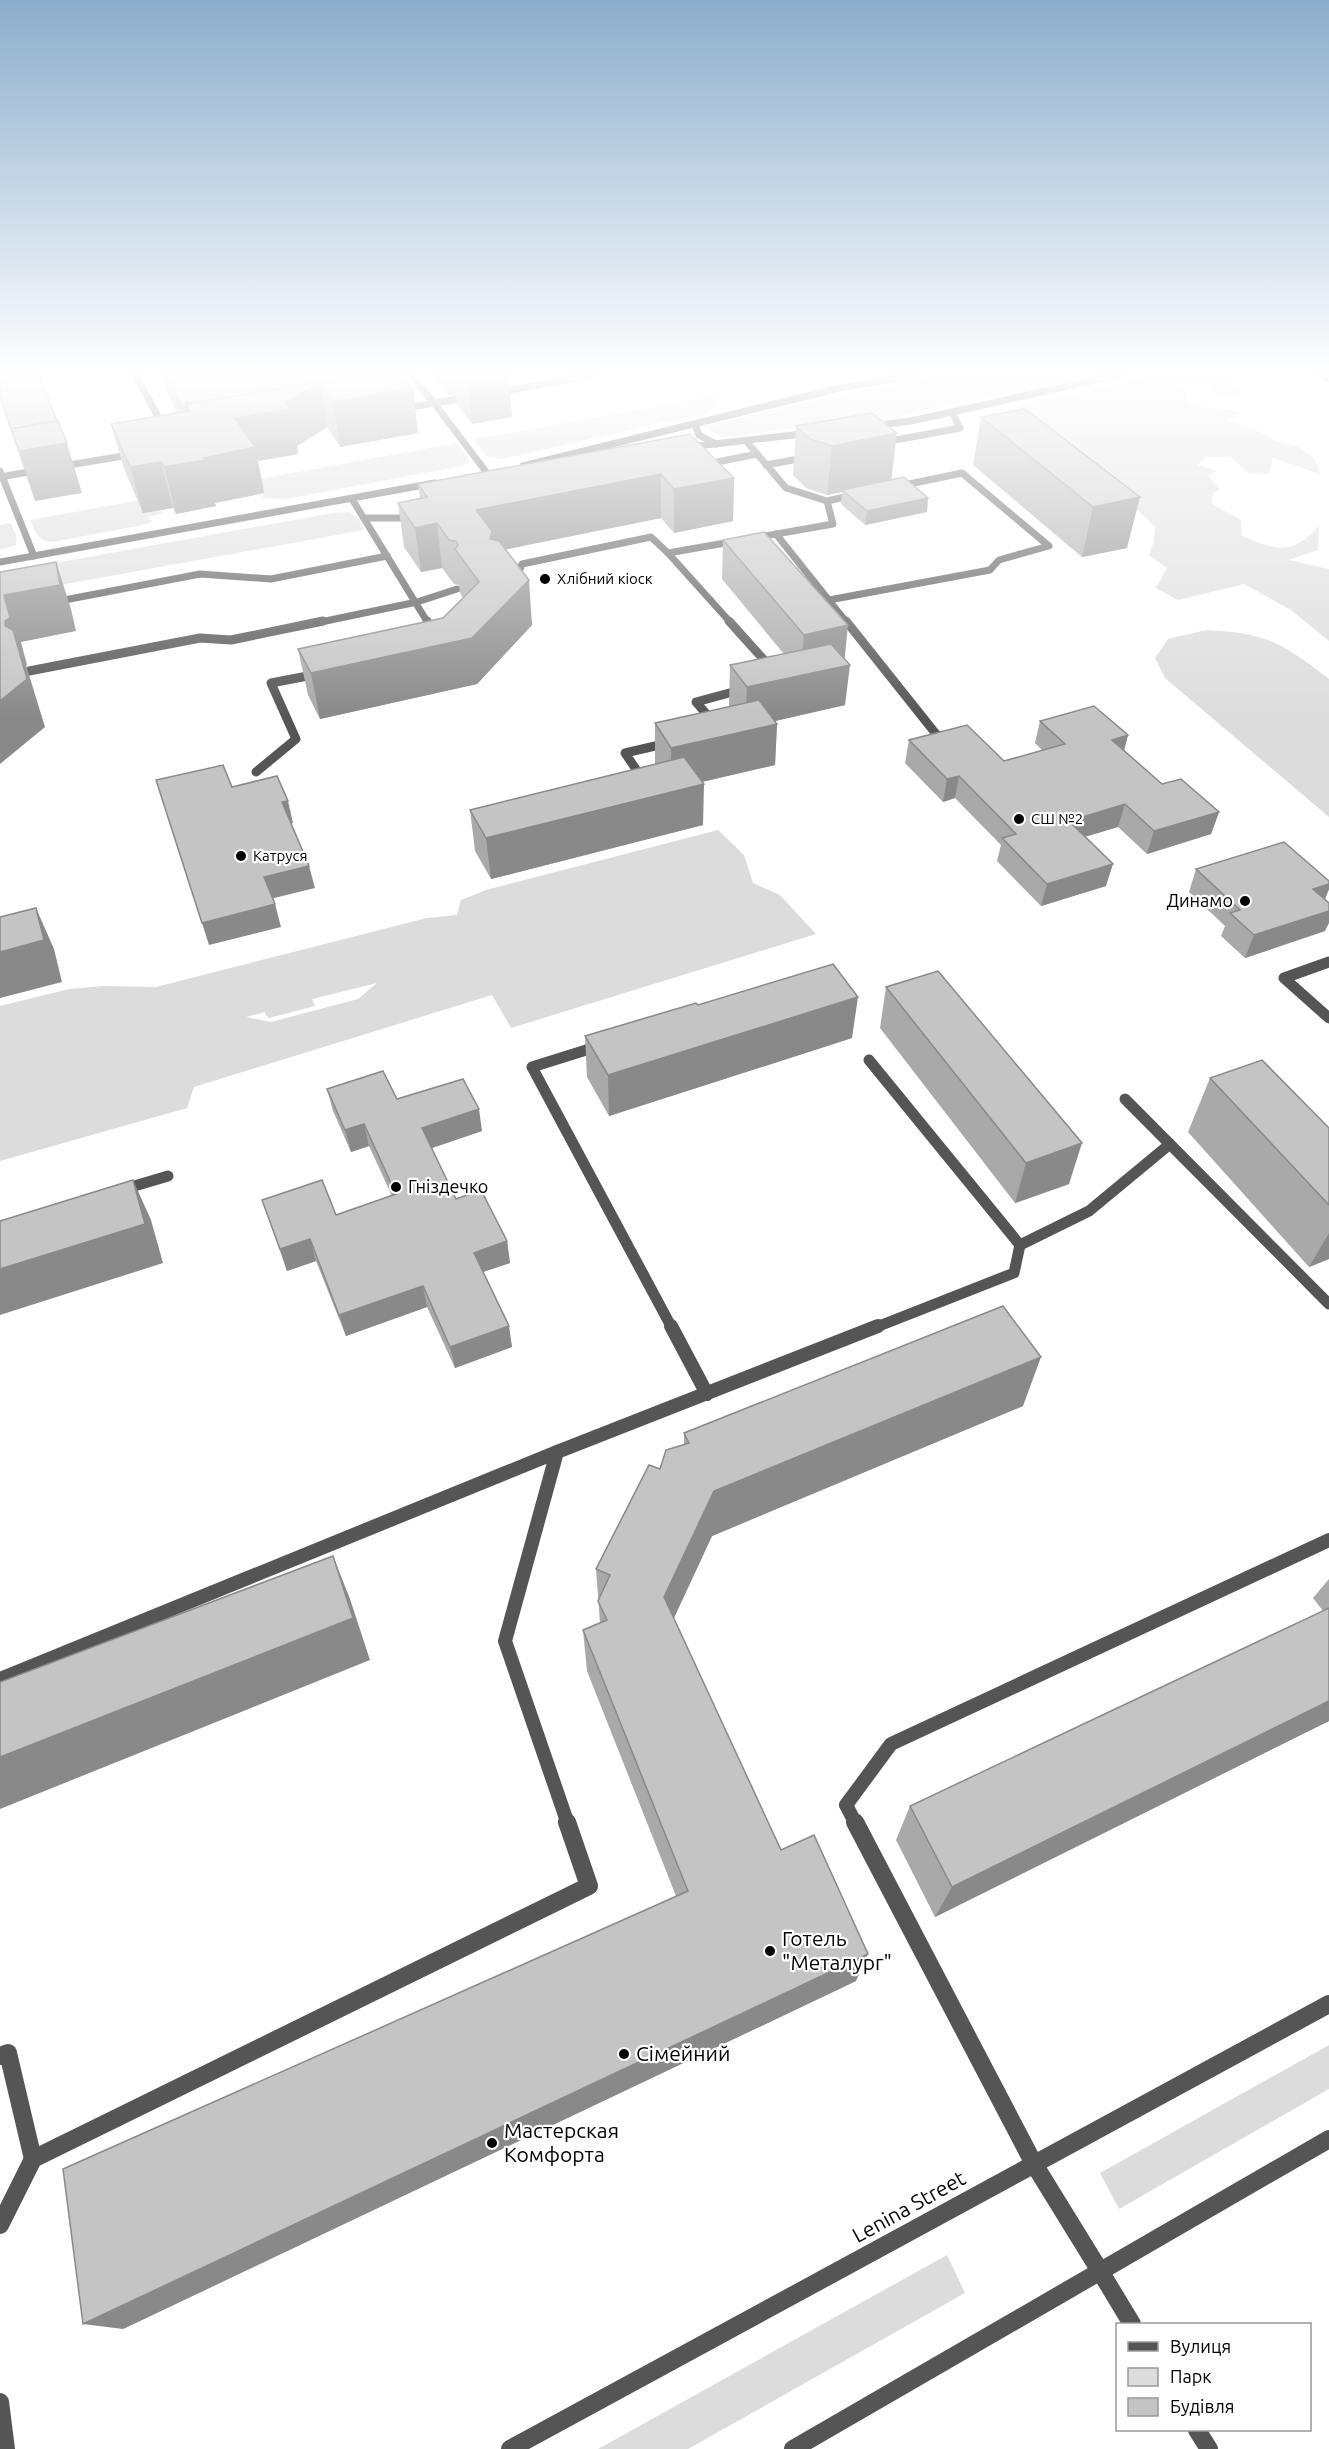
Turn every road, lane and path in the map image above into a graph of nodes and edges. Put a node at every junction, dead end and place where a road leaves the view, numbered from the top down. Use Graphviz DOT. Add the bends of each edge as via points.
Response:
graph roads {
  1 [pos="7,489"];
  2 [pos="403,489"];
  3 [pos="790,489"];
  4 [pos="981,489"];
  5 [pos="872,492"];
  6 [pos="352,499"];
  7 [pos="827,501"];
  8 [pos="424,517"];
  9 [pos="364,518"];
  10 [pos="776,534"];
  11 [pos="668,554"];
  12 [pos="34,556"];
  13 [pos="387,556"];
  14 [pos="0,562"];
  15 [pos="499,580"];
  16 [pos="457,589"];
  17 [pos="829,600"];
  18 [pos="417,602"];
  19 [pos="47,604"];
  20 [pos="427,637"];
  21 [pos="28,670"];
  22 [pos="327,672"];
  23 [pos="771,682"];
  24 [pos="750,688"];
  25 [pos="711,734"];
  26 [pos="940,739"];
  27 [pos="679,741"];
  28 [pos="256,771"];
  29 [pos="637,790"];
  30 [pos="1329,962"];
  31 [pos="1329,1018"];
  32 [pos="609,1043"];
  33 [pos="869,1060"];
  34 [pos="1125,1099"];
  35 [pos="1170,1144"];
  36 [pos="168,1176"];
  37 [pos="112,1193"];
  38 [pos="1020,1245"];
  39 [pos="1329,1304"];
  40 [pos="706,1394"];
  41 [pos="558,1452"];
  42 [pos="1329,1540"];
  43 [pos="0,1679"];
  44 [pos="1329,2004"];
  45 [pos="0,2056"];
  46 [pos="1329,2139"];
  47 [pos="33,2158"];
  48 [pos="1034,2164"];
  49 [pos="0,2225"];
  50 [pos="1100,2271"];
  51 [pos="1131,2323"];
  52 [pos="0,2402"];
  53 [pos="1198,2431"];
  54 [pos="6,2449"];
  55 [pos="510,2449"];
  56 [pos="793,2449"];
  57 [pos="1209,2449"];
  1 -- 12 [label="street"];
  2 -- 6 [label="street"];
  3 -- 7 [label="street"];
  4 -- 17 [label="street" via="1049,546 999,560 990,570"];
  5 -- 7 [label="street"];
  6 -- 9 [label="street"];
  6 -- 12 [label="street"];
  7 -- 10 [label="street" via="833,524"];
  8 -- 9 [label="street"];
  9 -- 13 [label="street"];
  10 -- 11 [label="street"];
  10 -- 17 [label="street"];
  11 -- 15 [label="street" via="651,537 522,564 517,577"];
  11 -- 23 [label="street" via="782,679"];
  12 -- 14 [label="street"];
  13 -- 18 [label="street"];
  13 -- 19 [label="street" via="271,579 200,574"];
  16 -- 18 [label="street"];
  17 -- 26 [label="street"];
  18 -- 20 [label="street" via="435,632"];
  18 -- 21 [label="street" via="231,640 200,638"];
  22 -- 28 [label="street" via="271,683 296,739"];
  24 -- 25 [label="street" via="696,702 722,731"];
  27 -- 29 [label="street" via="625,753 648,787"];
  30 -- 31 [label="street" via="1284,978"];
  32 -- 40 [label="street" via="532,1067"];
  33 -- 38 [label="street"];
  34 -- 35 [label="street"];
  35 -- 38 [label="street" via="1089,1211"];
  35 -- 39 [label="street"];
  36 -- 37 [label="street"];
  38 -- 40 [label="street" via="1014,1273"];
  40 -- 41 [label="street"];
  41 -- 43 [label="street"];
  41 -- 47 [label="street" via="505,1641 589,1886"];
  42 -- 48 [label="street" via="891,1744 846,1805"];
  44 -- 48 [label="street, Lenina Street"];
  45 -- 47 [label="street" via="8,2053"];
  46 -- 50 [label="street"];
  47 -- 49 [label="street"];
  48 -- 50 [label="street"];
  48 -- 55 [label="street, Lenina Street"];
  50 -- 51 [label="street"];
  50 -- 56 [label="street"];
  52 -- 54 [label="street"];
  53 -- 57 [label="street"];
}
